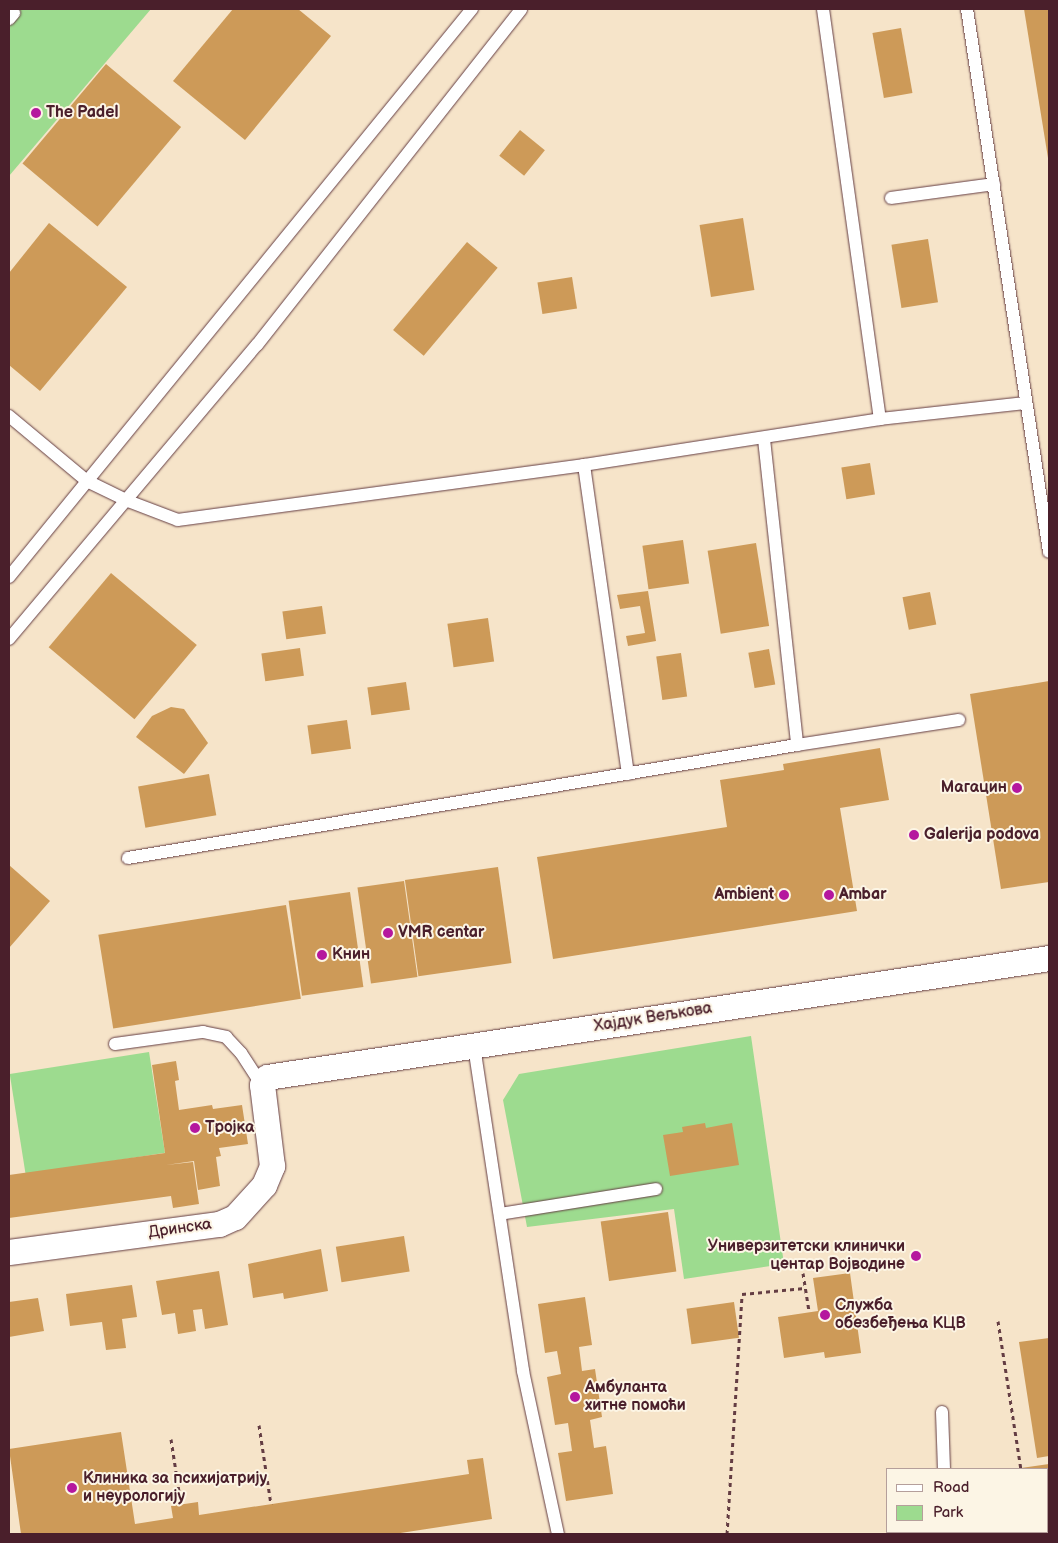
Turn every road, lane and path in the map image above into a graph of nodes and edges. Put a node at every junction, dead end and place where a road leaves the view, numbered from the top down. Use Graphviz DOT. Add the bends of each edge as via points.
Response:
graph roads {
  1 [pos="472,9"];
  2 [pos="521,9"];
  3 [pos="823,9"];
  4 [pos="967,9"];
  5 [pos="994,184"];
  6 [pos="891,198"];
  7 [pos="1026,403"];
  8 [pos="9,416"];
  9 [pos="880,419"];
  10 [pos="764,439"];
  11 [pos="584,465"];
  12 [pos="88,481"];
  13 [pos="128,501"];
  14 [pos="1049,552"];
  15 [pos="9,577"];
  16 [pos="9,639"];
  17 [pos="959,720"];
  18 [pos="797,746"];
  19 [pos="628,774"];
  20 [pos="128,858"];
  21 [pos="1049,958"];
  22 [pos="115,1044"];
  23 [pos="474,1046"];
  24 [pos="262,1085"];
  25 [pos="656,1189"];
  26 [pos="500,1214"];
  27 [pos="9,1252"];
  28 [pos="803,1274"];
  29 [pos="805,1288"];
  30 [pos="809,1312"];
  31 [pos="998,1321"];
  32 [pos="942,1412"];
  33 [pos="259,1425"];
  34 [pos="171,1439"];
  35 [pos="944,1468"];
  36 [pos="1021,1468"];
  37 [pos="181,1504"];
  38 [pos="271,1504"];
  39 [pos="558,1534"];
  40 [pos="727,1534"];
  1 -- 12 [label="lane"];
  2 -- 13 [label="lane" via="257,345"];
  3 -- 9 [label="lane"];
  4 -- 5 [label="lane"];
  5 -- 6 [label="lane"];
  5 -- 7 [label="lane"];
  7 -- 9 [label="lane"];
  7 -- 14 [label="lane"];
  8 -- 12 [label="lane"];
  9 -- 10 [label="lane"];
  10 -- 11 [label="lane"];
  10 -- 18 [label="lane"];
  11 -- 13 [label="lane" via="178,520"];
  11 -- 19 [label="lane"];
  12 -- 13 [label="lane"];
  12 -- 15 [label="lane"];
  13 -- 16 [label="lane"];
  17 -- 18 [label="lane"];
  18 -- 19 [label="lane"];
  19 -- 20 [label="lane"];
  21 -- 23 [label="street, Хајдук Вељкова"];
  22 -- 24 [label="lane" via="203,1032 226,1038 241,1053"];
  23 -- 24 [label="street, Хајдук Вељкова" via="267,1077"];
  23 -- 26 [label="lane"];
  24 -- 27 [label="street, Дринска" via="272,1166 264,1185 235,1217 219,1224"];
  25 -- 26 [label="lane"];
  26 -- 39 [label="lane" via="523,1371"];
  28 -- 29 [label="path"];
  29 -- 30 [label="path"];
  29 -- 40 [label="path" via="742,1294"];
  31 -- 36 [label="path"];
  32 -- 35 [label="lane"];
  33 -- 38 [label="path"];
  34 -- 37 [label="path"];
}
